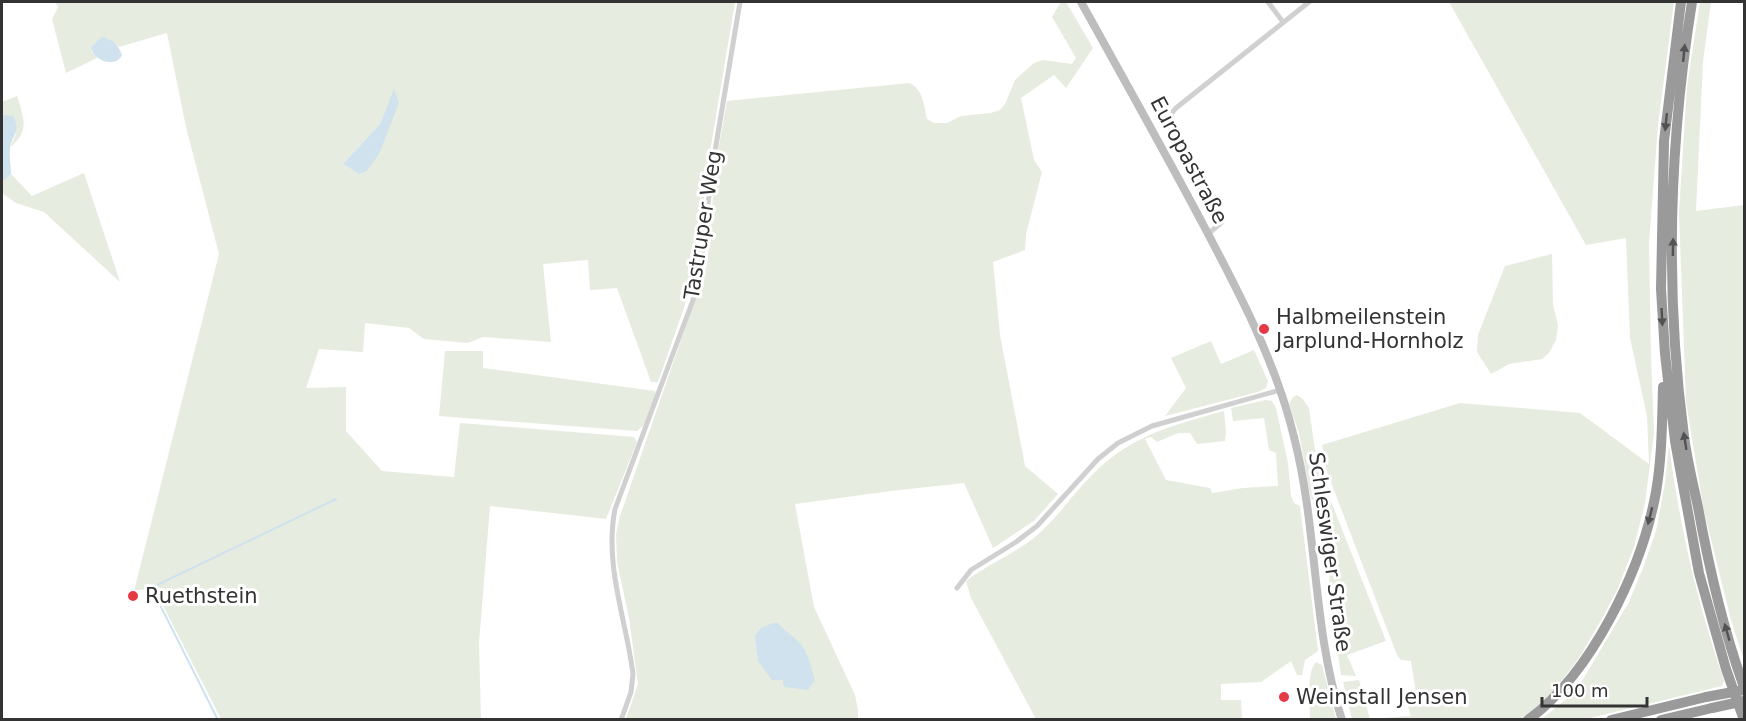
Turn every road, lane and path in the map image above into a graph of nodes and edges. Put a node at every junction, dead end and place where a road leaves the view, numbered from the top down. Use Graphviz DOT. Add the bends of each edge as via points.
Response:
graph roads {
  1 [pos="740,2"];
  2 [pos="1081,2"];
  3 [pos="1268,2"];
  4 [pos="1309,2"];
  5 [pos="1681,2"];
  6 [pos="1692,2"];
  7 [pos="1283,22"];
  8 [pos="1208,234"];
  9 [pos="1260,338"];
  10 [pos="1665,354"];
  11 [pos="1280,390"];
  12 [pos="957,588"];
  13 [pos="1744,689"];
  14 [pos="1744,701"];
  15 [pos="621,720"];
  16 [pos="1342,720"];
  17 [pos="1528,720"];
  18 [pos="1611,720"];
  19 [pos="1661,720"];
  20 [pos="1744,720"];
  1 -- 15 [label="street, Tastruper Weg" via="699,277 615,509 611,551 633,674"];
  2 -- 8 [label="main road, Europastraße"];
  3 -- 7 [label="street"];
  4 -- 7 [label="street"];
  5 -- 10 [label="highway, one-way" via="1664,141 1661,289"];
  13 -- 6 [label="highway, one-way" via="1709,569 1684,438 1675,354 1675,140"];
  7 -- 8 [label="street" via="1172,114 1172,127 1195,178 1222,215 1222,222"];
  8 -- 9 [label="main road, Europastraße"];
  9 -- 11 [label="main road, Schleswiger Straße"];
  10 -- 17 [label="highway, one-way" via="1663,444 1644,539 1620,600 1587,657"];
  10 -- 20 [label="highway" via="1675,441 1699,573"];
  11 -- 12 [label="street" via="1152,426 1118,443 1098,459 1037,526 971,570"];
  11 -- 16 [label="main road, Schleswiger Straße" via="1308,507 1326,654"];
  13 -- 18 [label="highway, bridge"];
  14 -- 19 [label="highway, bridge"];
}
